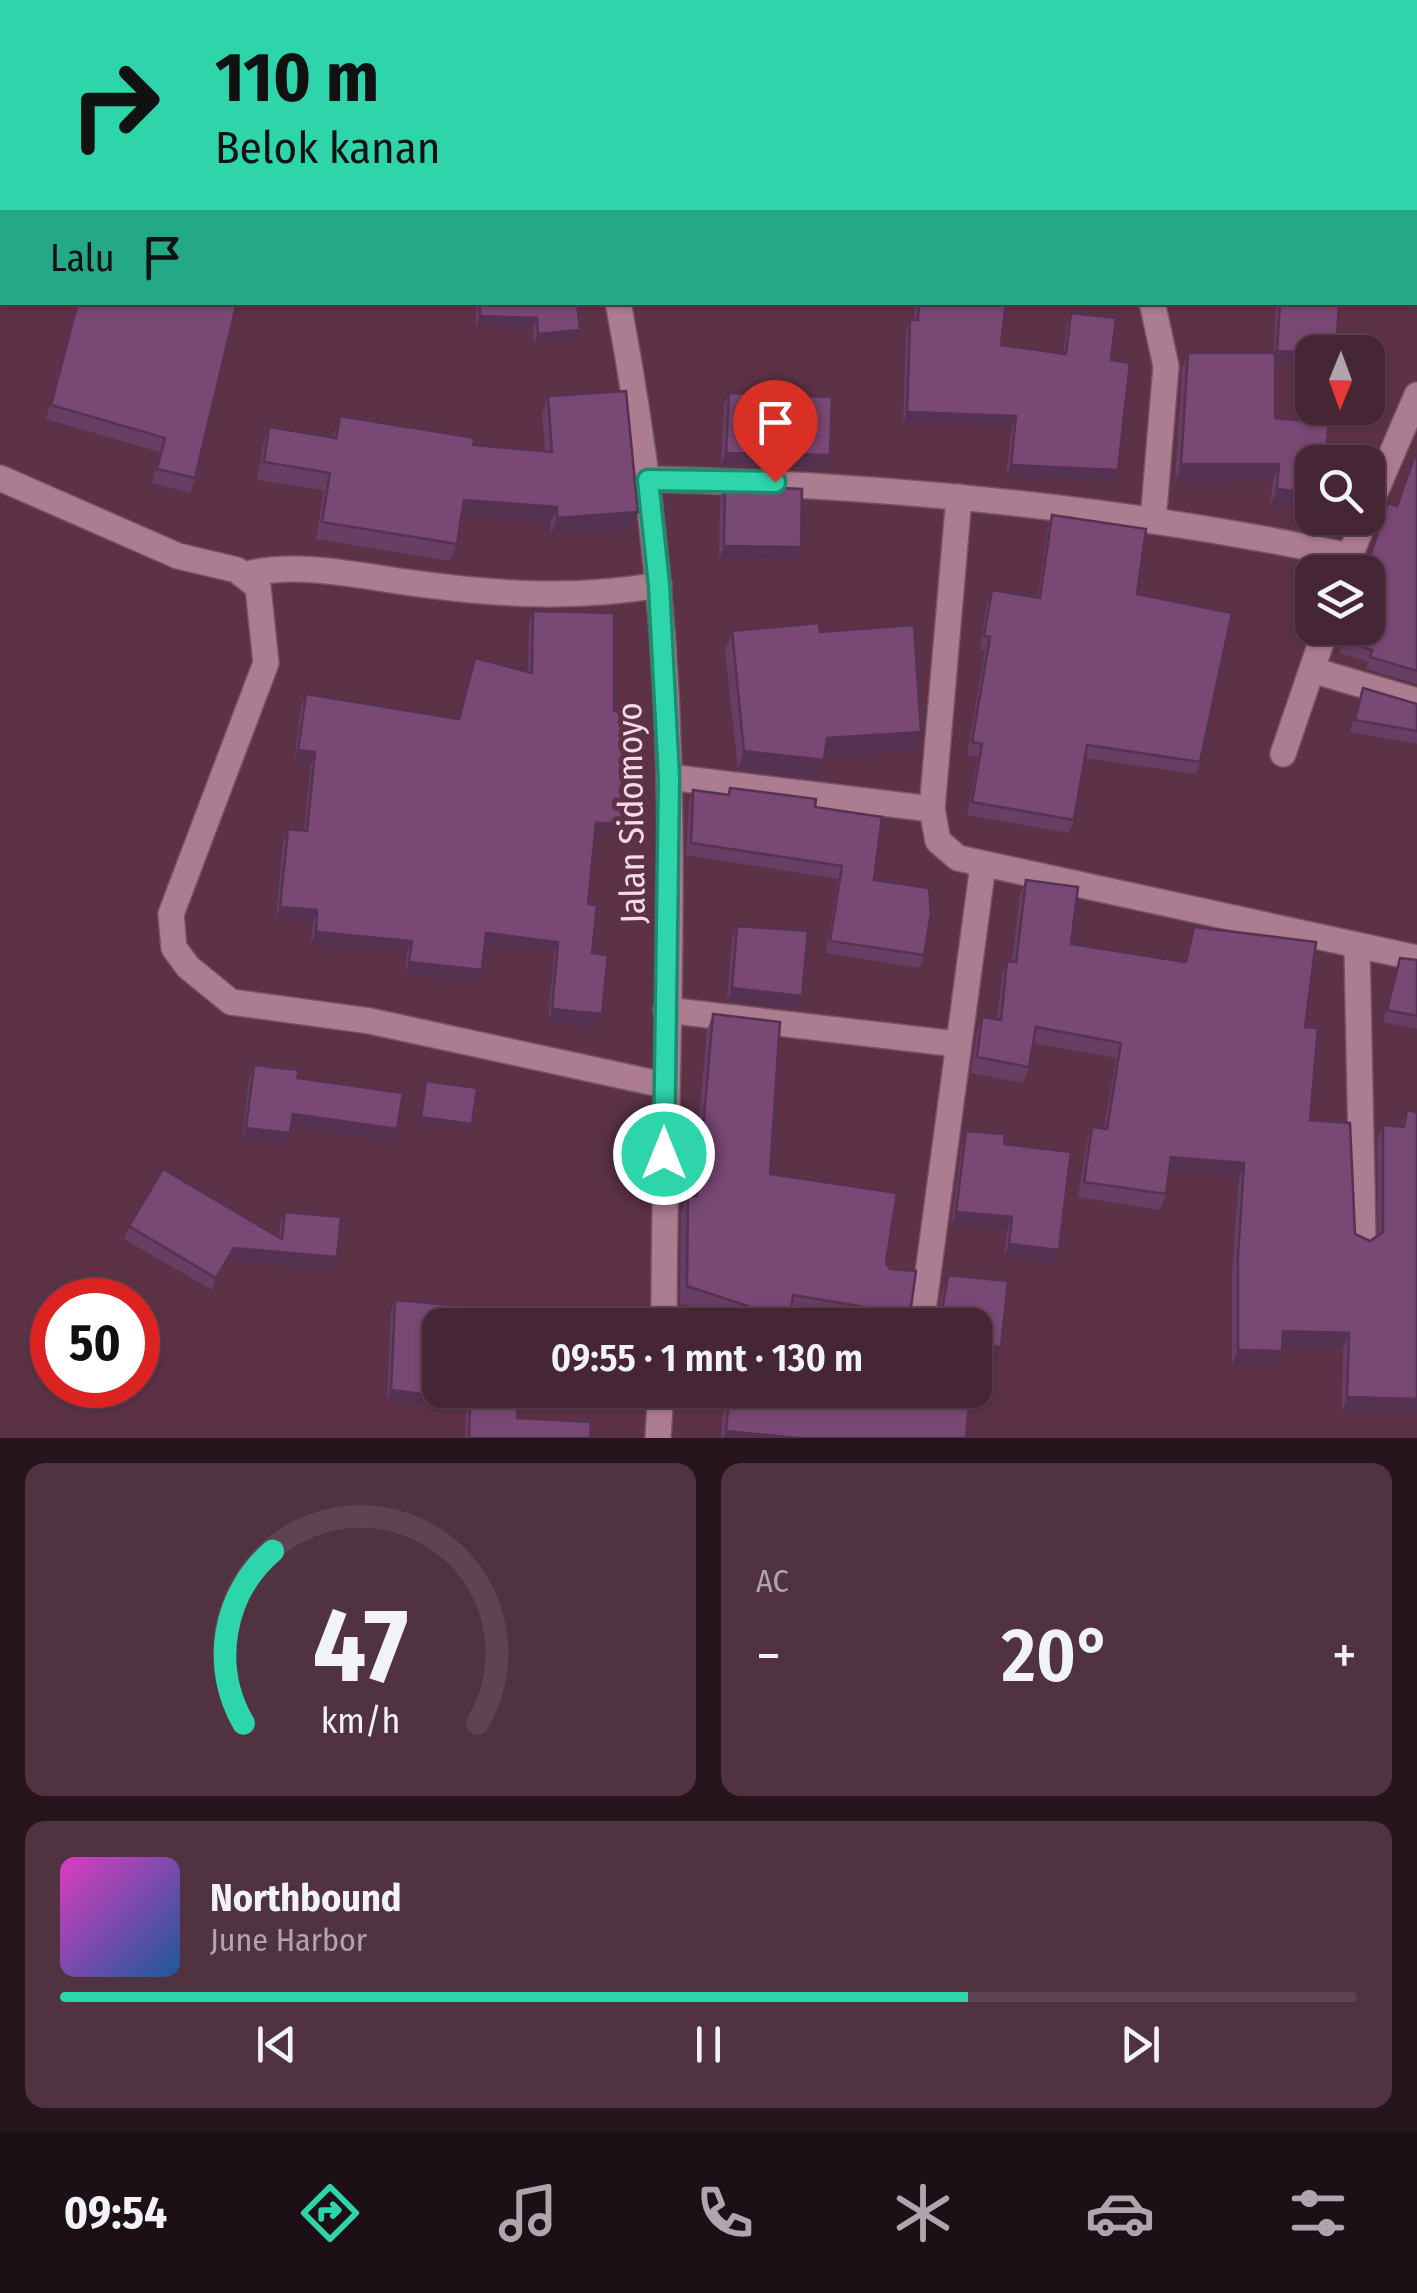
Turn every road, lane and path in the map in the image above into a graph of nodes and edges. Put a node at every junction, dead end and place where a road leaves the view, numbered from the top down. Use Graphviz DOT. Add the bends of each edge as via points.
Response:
graph roads {
  1 [pos="619,305"];
  2 [pos="1153,305"];
  3 [pos="1417,395"];
  4 [pos="1416,405"];
  5 [pos="1385,473"];
  6 [pos="0,478"];
  7 [pos="648,480"];
  8 [pos="959,498"];
  9 [pos="1153,520"];
  10 [pos="1308,555"];
  11 [pos="243,575"];
  12 [pos="659,585"];
  13 [pos="1320,645"];
  14 [pos="1312,670"];
  15 [pos="1417,701"];
  16 [pos="1283,754"];
  17 [pos="669,778"];
  18 [pos="932,809"];
  19 [pos="984,865"];
  20 [pos="1357,948"];
  21 [pos="1417,958"];
  22 [pos="666,1010"];
  23 [pos="957,1044"];
  24 [pos="664,1085"];
  25 [pos="1363,1240"];
  26 [pos="664,1308"];
  27 [pos="923,1308"];
  28 [pos="660,1408"];
  29 [pos="658,1438"];
  1 -- 7 [label="street, Jalan Sidomoyo"];
  2 -- 9 [label="street" via="1166,366"];
  3 -- 4 [label="street"];
  4 -- 5 [label="street"];
  6 -- 11 [label="street" via="178,556"];
  7 -- 8 [label="street" via="775,482"];
  7 -- 12 [label="street, Jalan Sidomoyo"];
  8 -- 9 [label="street"];
  8 -- 18 [label="street"];
  9 -- 10 [label="street"];
  11 -- 12 [label="street" via="291,567 516,595 596,596"];
  11 -- 24 [label="street" via="258,587 266,663 171,914 174,948 188,968 231,1002 370,1021"];
  12 -- 17 [label="street, Jalan Sidomoyo"];
  13 -- 14 [label="street"];
  14 -- 15 [label="street"];
  14 -- 16 [label="street"];
  17 -- 18 [label="street"];
  17 -- 22 [label="street, Jalan Sidomoyo"];
  18 -- 19 [label="street" via="938,841 958,858"];
  19 -- 20 [label="street"];
  19 -- 23 [label="street"];
  20 -- 21 [label="street"];
  20 -- 25 [label="street"];
  22 -- 23 [label="street"];
  22 -- 24 [label="street, Jalan Sidomoyo"];
  23 -- 27 [label="street"];
  24 -- 26 [label="street, Jalan Sidomoyo"];
  28 -- 29 [label="street"];
}
